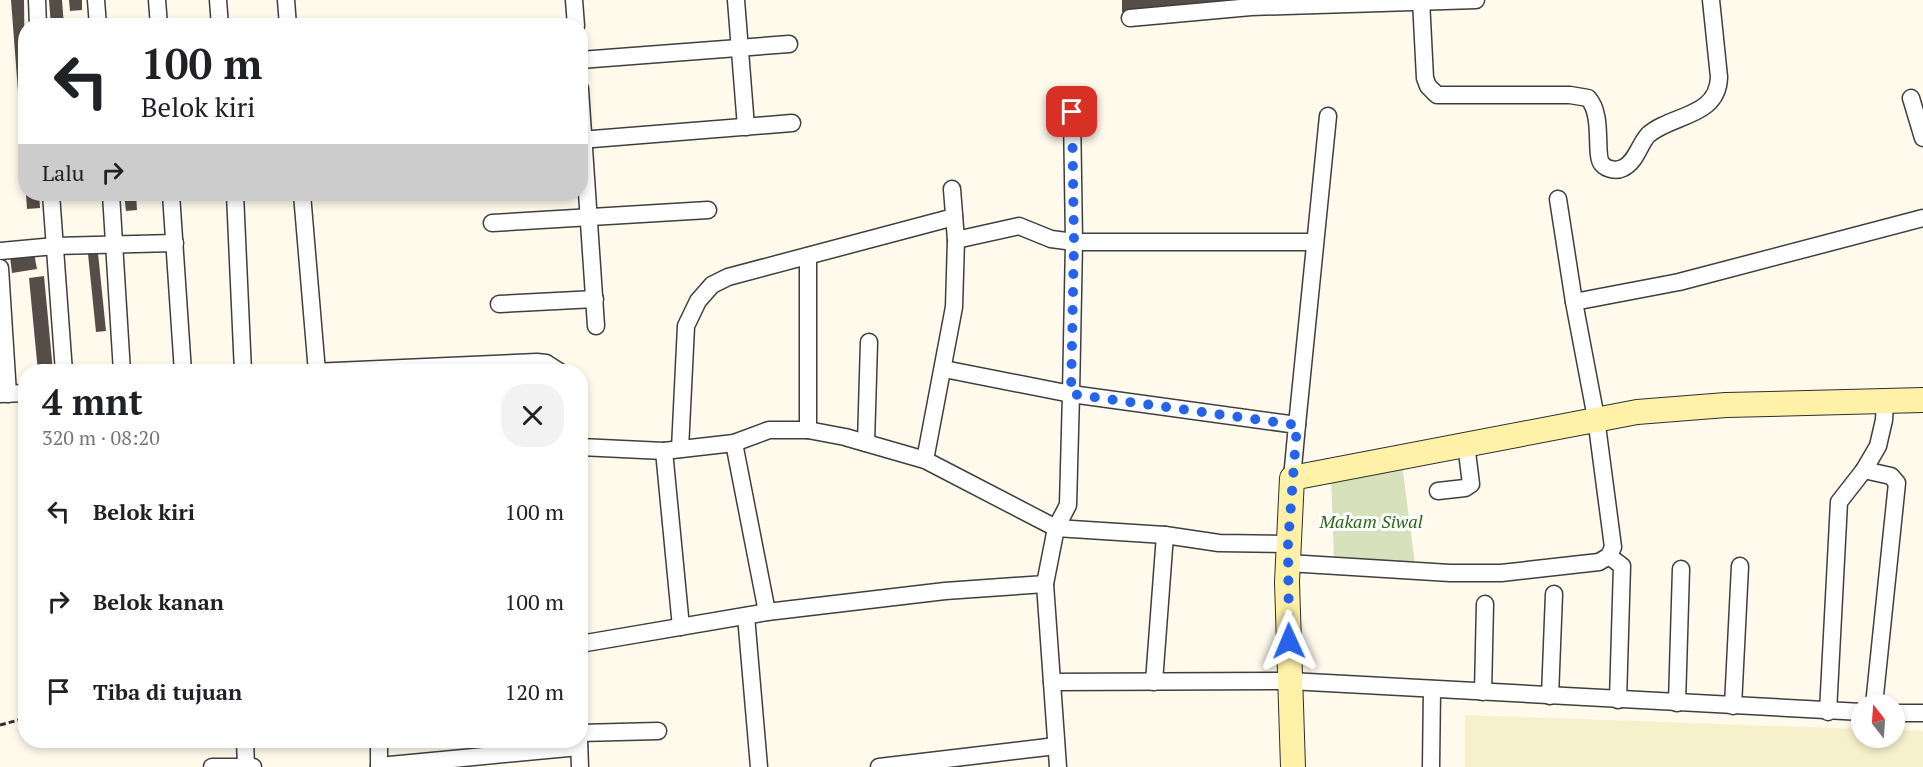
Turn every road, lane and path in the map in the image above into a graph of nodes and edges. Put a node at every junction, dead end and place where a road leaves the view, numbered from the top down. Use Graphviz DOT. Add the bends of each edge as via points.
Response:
graph roads {
  1 [pos="37,0"];
  2 [pos="96,0"];
  3 [pos="157,0"];
  4 [pos="218,0"];
  5 [pos="285,0"];
  6 [pos="574,0"];
  7 [pos="736,0"];
  8 [pos="1421,0"];
  9 [pos="1476,0"];
  10 [pos="1711,0"];
  11 [pos="1251,4"];
  12 [pos="38,18"];
  13 [pos="97,18"];
  14 [pos="158,18"];
  15 [pos="219,18"];
  16 [pos="287,18"];
  17 [pos="575,18"];
  18 [pos="1130,18"];
  19 [pos="789,44"];
  20 [pos="740,48"];
  21 [pos="588,59"];
  22 [pos="1911,98"];
  23 [pos="1072,112"];
  24 [pos="1328,116"];
  25 [pos="792,123"];
  26 [pos="746,127"];
  27 [pos="1923,138"];
  28 [pos="588,140"];
  29 [pos="952,189"];
  30 [pos="1558,199"];
  31 [pos="52,201"];
  32 [pos="112,201"];
  33 [pos="172,201"];
  34 [pos="235,201"];
  35 [pos="303,201"];
  36 [pos="588,201"];
  37 [pos="708,210"];
  38 [pos="589,217"];
  39 [pos="954,218"];
  40 [pos="1923,218"];
  41 [pos="492,223"];
  42 [pos="956,240"];
  43 [pos="1074,242"];
  44 [pos="1314,242"];
  45 [pos="175,243"];
  46 [pos="115,245"];
  47 [pos="55,246"];
  48 [pos="0,251"];
  49 [pos="807,256"];
  50 [pos="0,268"];
  51 [pos="595,299"];
  52 [pos="1574,302"];
  53 [pos="499,304"];
  54 [pos="596,326"];
  55 [pos="869,342"];
  56 [pos="63,364"];
  57 [pos="122,364"];
  58 [pos="183,364"];
  59 [pos="243,364"];
  60 [pos="316,364"];
  61 [pos="493,364"];
  62 [pos="548,364"];
  63 [pos="944,369"];
  64 [pos="4,394"];
  65 [pos="1071,394"];
  66 [pos="1923,400"];
  67 [pos="1885,402"];
  68 [pos="1596,418"];
  69 [pos="1297,425"];
  70 [pos="808,430"];
  71 [pos="734,443"];
  72 [pos="866,443"];
  73 [pos="1466,444"];
  74 [pos="588,447"];
  75 [pos="672,450"];
  76 [pos="925,460"];
  77 [pos="1864,470"];
  78 [pos="1292,478"];
  79 [pos="1438,491"];
  80 [pos="1056,528"];
  81 [pos="1165,535"];
  82 [pos="1288,553"];
  83 [pos="1609,556"];
  84 [pos="1740,566"];
  85 [pos="1681,569"];
  86 [pos="1045,584"];
  87 [pos="1554,594"];
  88 [pos="1485,604"];
  89 [pos="767,612"];
  90 [pos="746,616"];
  91 [pos="681,627"];
  92 [pos="588,643"];
  93 [pos="1290,681"];
  94 [pos="1052,682"];
  95 [pos="1154,682"];
  96 [pos="1432,689"];
  97 [pos="1483,692"];
  98 [pos="1875,694"];
  99 [pos="1550,696"];
  100 [pos="1618,700"];
  101 [pos="1677,703"];
  102 [pos="1733,706"];
  103 [pos="1828,712"];
  104 [pos="1851,712"];
  105 [pos="1905,713"];
  106 [pos="1923,713"];
  107 [pos="18,720"];
  108 [pos="0,725"];
  109 [pos="658,730"];
  110 [pos="588,740"];
  111 [pos="1056,746"];
  112 [pos="246,748"];
  113 [pos="378,748"];
  114 [pos="526,748"];
  115 [pos="580,748"];
  116 [pos="249,766"];
  117 [pos="212,767"];
  118 [pos="379,767"];
  119 [pos="580,767"];
  120 [pos="759,767"];
  121 [pos="879,767"];
  122 [pos="1058,767"];
  123 [pos="1293,767"];
  124 [pos="1431,767"];
  1 -- 12 [label="street"];
  2 -- 13 [label="street"];
  3 -- 14 [label="street"];
  4 -- 15 [label="street"];
  5 -- 16 [label="street"];
  6 -- 17 [label="street"];
  7 -- 20 [label="street"];
  8 -- 9 [label="street"];
  8 -- 10 [label="street" via="1425,78 1437,95 1581,95 1592,102 1602,164 1618,170 1627,166 1656,130 1693,114 1713,99 1719,78"];
  8 -- 11 [label="street"];
  11 -- 18 [label="street"];
  19 -- 20 [label="street"];
  20 -- 21 [label="street"];
  20 -- 26 [label="street"];
  22 -- 27 [label="street"];
  23 -- 43 [label="street"];
  24 -- 44 [label="street"];
  25 -- 26 [label="street"];
  26 -- 28 [label="street"];
  29 -- 39 [label="street"];
  30 -- 52 [label="street"];
  31 -- 47 [label="street"];
  32 -- 46 [label="street"];
  33 -- 45 [label="street"];
  34 -- 59 [label="street"];
  35 -- 60 [label="street"];
  36 -- 38 [label="street"];
  37 -- 38 [label="street"];
  38 -- 41 [label="street"];
  38 -- 51 [label="street"];
  39 -- 42 [label="street"];
  39 -- 49 [label="street"];
  40 -- 52 [label="street" via="1679,282"];
  42 -- 43 [label="street" via="1019,226 1051,239"];
  42 -- 63 [label="street" via="954,307"];
  43 -- 44 [label="street"];
  43 -- 65 [label="street"];
  44 -- 69 [label="street"];
  45 -- 46 [label="street"];
  45 -- 58 [label="street"];
  46 -- 47 [label="street"];
  46 -- 57 [label="street"];
  47 -- 48 [label="street"];
  47 -- 56 [label="street"];
  49 -- 70 [label="street"];
  49 -- 75 [label="street" via="720,280 698,301 686,326"];
  50 -- 64 [label="street"];
  51 -- 53 [label="street"];
  51 -- 54 [label="street"];
  52 -- 68 [label="street"];
  55 -- 72 [label="street"];
  61 -- 62 [label="street"];
  63 -- 65 [label="street"];
  63 -- 76 [label="street"];
  65 -- 69 [label="street"];
  65 -- 80 [label="street" via="1068,505"];
  66 -- 67 [label="street"];
  67 -- 68 [label="street" via="1726,405"];
  67 -- 77 [label="street" via="1878,446"];
  68 -- 73 [label="street"];
  68 -- 83 [label="street" via="1613,547"];
  69 -- 78 [label="street"];
  70 -- 71 [label="street" via="768,430"];
  70 -- 72 [label="street"];
  71 -- 75 [label="street"];
  71 -- 89 [label="street"];
  72 -- 76 [label="street"];
  73 -- 78 [label="street"];
  73 -- 79 [label="street" via="1471,484"];
  74 -- 75 [label="street"];
  75 -- 91 [label="street"];
  76 -- 80 [label="street"];
  77 -- 98 [label="street" via="1894,477 1897,483"];
  77 -- 103 [label="street" via="1839,502"];
  78 -- 82 [label="street"];
  80 -- 81 [label="street"];
  80 -- 86 [label="street"];
  81 -- 82 [label="street"];
  81 -- 95 [label="street"];
  82 -- 83 [label="street" via="1439,573 1501,573 1599,562"];
  82 -- 93 [label="street"];
  83 -- 100 [label="street" via="1622,566"];
  84 -- 102 [label="street"];
  85 -- 101 [label="street"];
  86 -- 89 [label="street" via="945,591"];
  86 -- 94 [label="street"];
  87 -- 99 [label="street"];
  88 -- 97 [label="street"];
  89 -- 90 [label="street"];
  90 -- 91 [label="street"];
  90 -- 120 [label="street"];
  91 -- 92 [label="street"];
  93 -- 95 [label="street"];
  93 -- 96 [label="street"];
  93 -- 123 [label="street"];
  94 -- 95 [label="street"];
  94 -- 111 [label="street"];
  96 -- 97 [label="street"];
  96 -- 124 [label="street"];
  97 -- 99 [label="street"];
  99 -- 100 [label="street"];
  100 -- 101 [label="street"];
  101 -- 102 [label="street"];
  102 -- 103 [label="street"];
  103 -- 104 [label="street"];
  105 -- 106 [label="street"];
  107 -- 108 [label="path"];
  109 -- 110 [label="street"];
  111 -- 121 [label="street"];
  111 -- 122 [label="street"];
  112 -- 116 [label="street"];
  113 -- 118 [label="street"];
  114 -- 118 [label="street"];
  115 -- 119 [label="street"];
  116 -- 117 [label="street"];
}
